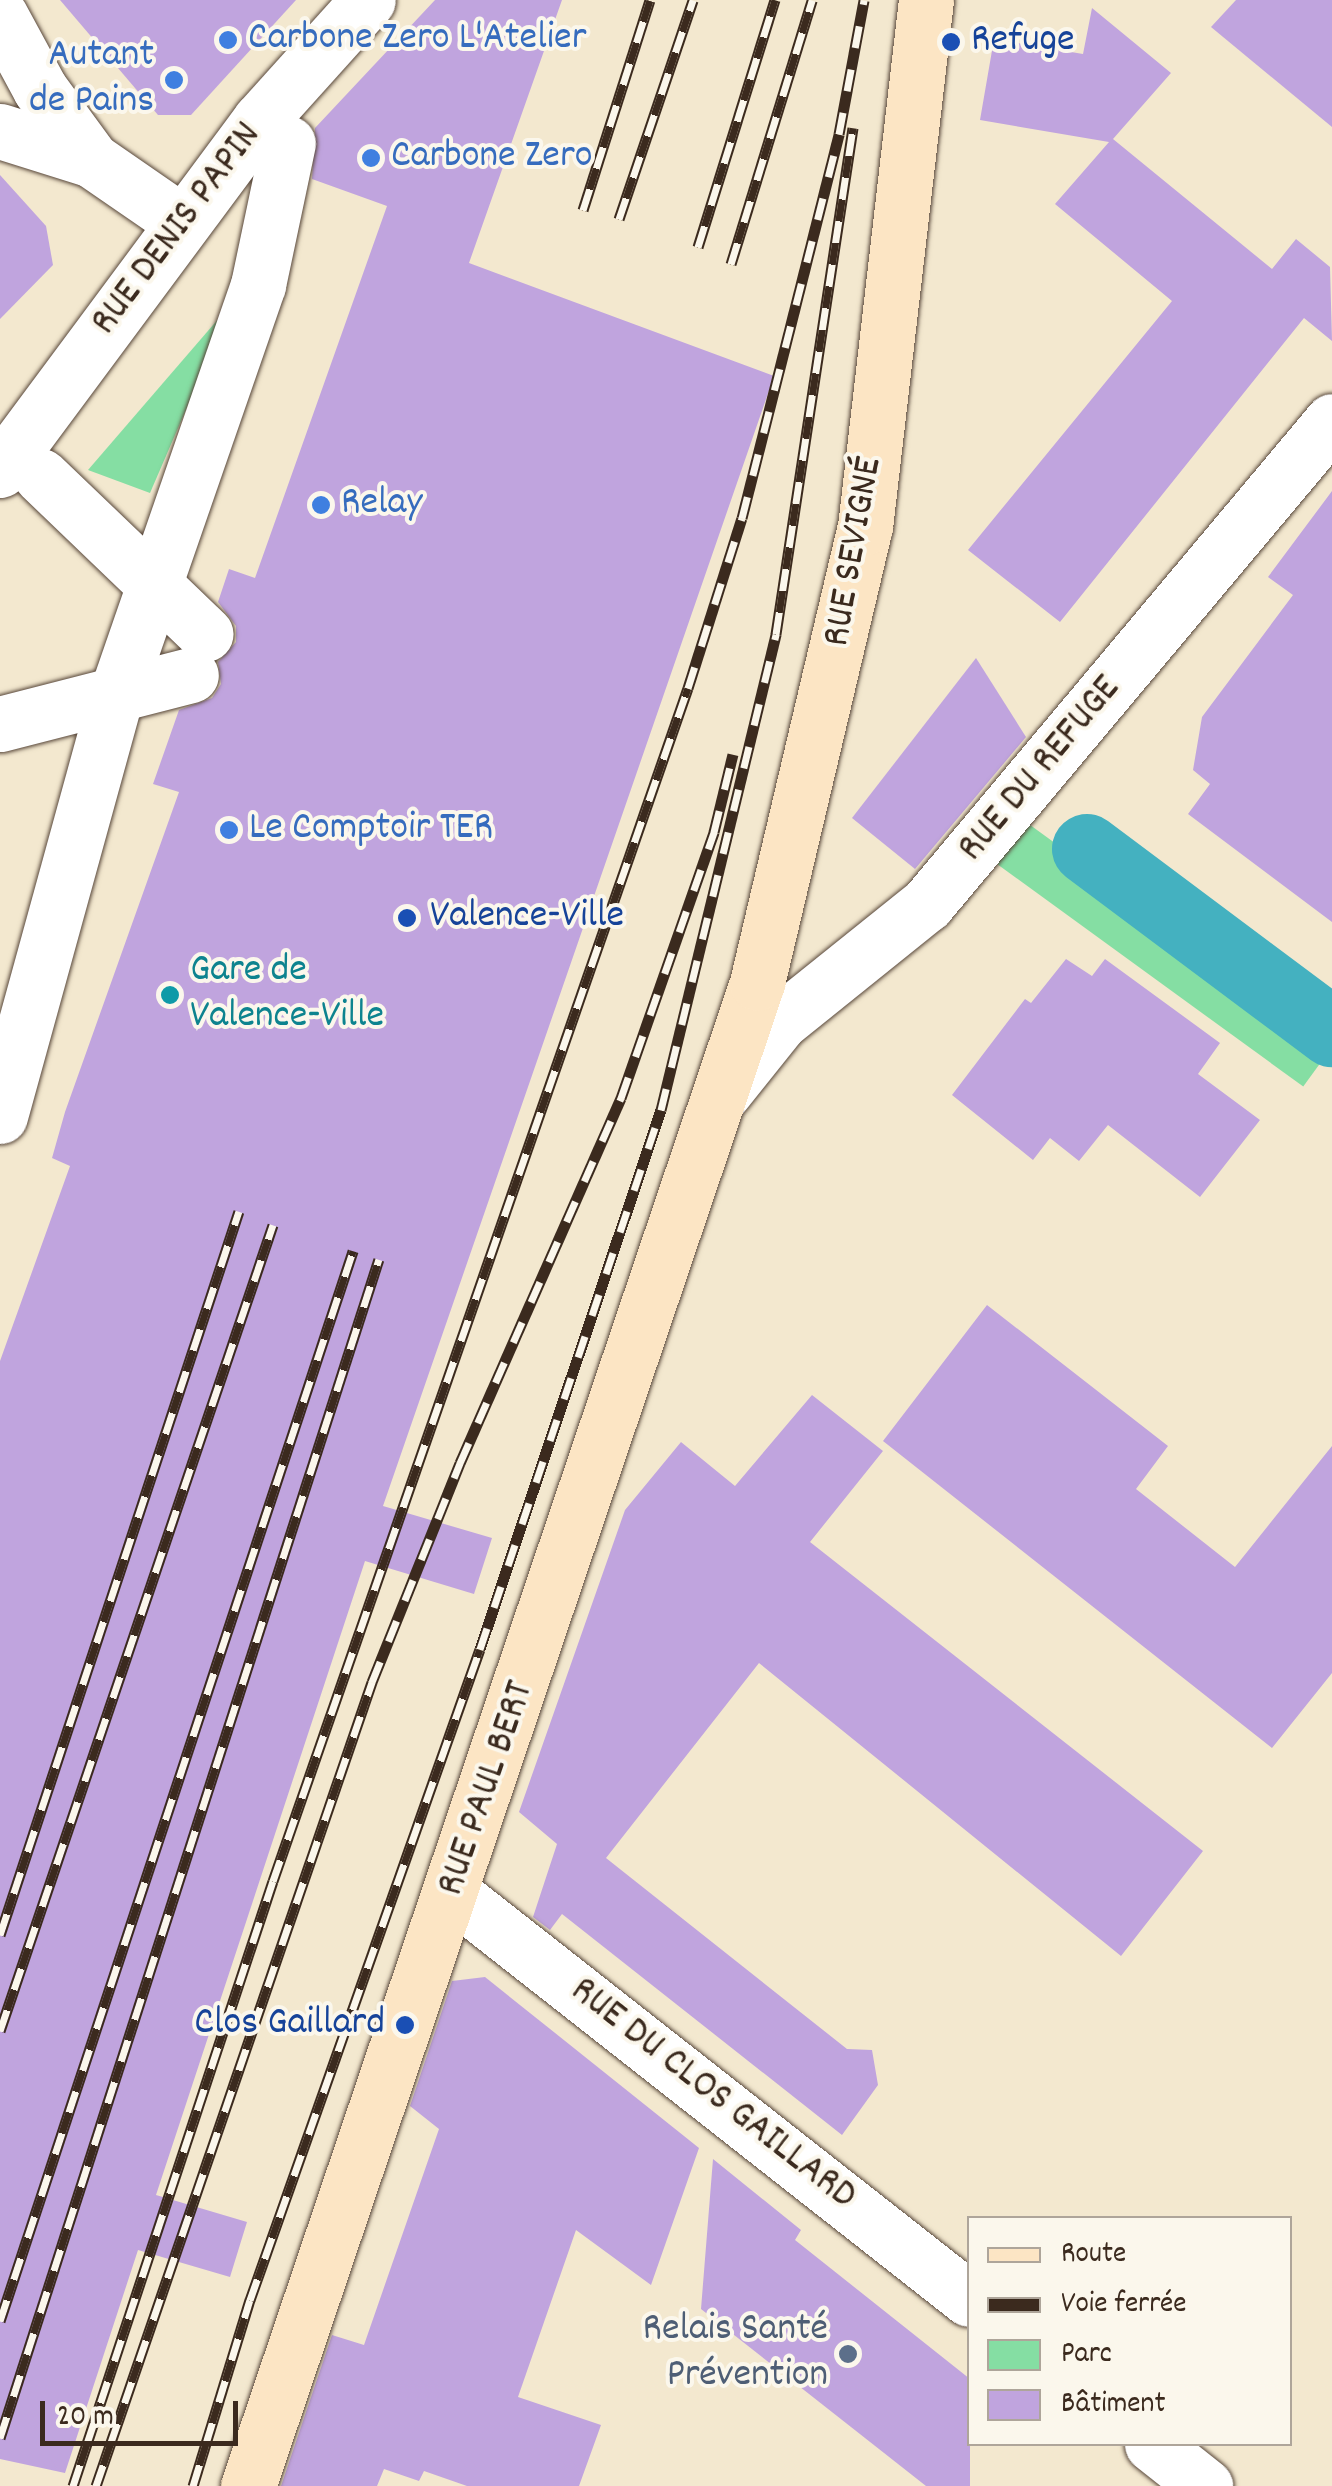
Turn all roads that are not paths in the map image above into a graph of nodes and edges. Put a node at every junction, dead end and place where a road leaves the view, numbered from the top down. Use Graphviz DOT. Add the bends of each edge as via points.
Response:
graph roads {
  1 [pos="368,0"];
  2 [pos="926,0"];
  3 [pos="0,16"];
  4 [pos="0,130"];
  5 [pos="288,143"];
  6 [pos="92,160"];
  7 [pos="182,222"];
  8 [pos="1332,421"];
  9 [pos="20,473"];
  10 [pos="153,582"];
  11 [pos="116,695"];
  12 [pos="0,724"];
  13 [pos="724,1092"];
  14 [pos="0,1116"];
  15 [pos="452,1893"];
  16 [pos="967,2298"];
  17 [pos="1155,2446"];
  18 [pos="248,2486"];
  19 [pos="1205,2486"];
  1 -- 7 [label="street, RUE DENIS PAPIN" via="260,120"];
  2 -- 13 [label="street, RUE SEVIGNÉ" via="862,546 757,983"];
  3 -- 6 [label="street" via="40,90"];
  4 -- 6 [label="street"];
  5 -- 10 [label="street" via="258,285"];
  6 -- 7 [label="street"];
  7 -- 9 [label="street, RUE DENIS PAPIN"];
  8 -- 13 [label="street, RUE DU REFUGE" via="927,904 780,1022"];
  9 -- 10 [label="street"];
  10 -- 11 [label="street"];
  10 -- 11 [label="street" via="199,655"];
  11 -- 12 [label="street"];
  11 -- 14 [label="street"];
  13 -- 15 [label="street, RUE PAUL BERT"];
  15 -- 16 [label="street, RUE DU CLOS GAILLARD"];
  15 -- 18 [label="street, RUE PAUL BERT"];
  17 -- 19 [label="street"];
}
